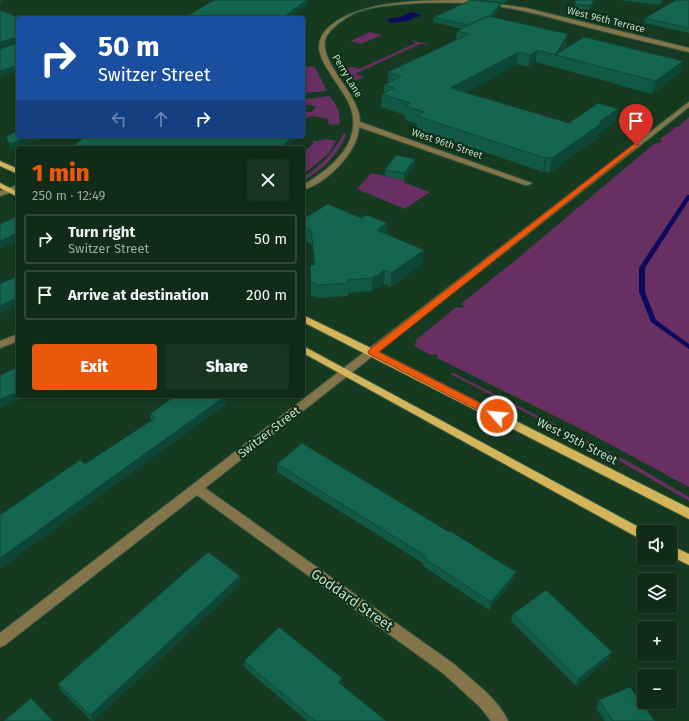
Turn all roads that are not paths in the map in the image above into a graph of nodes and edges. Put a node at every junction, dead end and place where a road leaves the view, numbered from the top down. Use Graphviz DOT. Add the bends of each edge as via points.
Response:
graph roads {
  1 [pos="398,1"];
  2 [pos="689,50"];
  3 [pos="689,104"];
  4 [pos="358,124"];
  5 [pos="0,163"];
  6 [pos="16,171"];
  7 [pos="528,183"];
  8 [pos="0,185"];
  9 [pos="305,187"];
  10 [pos="16,188"];
  11 [pos="10,190"];
  12 [pos="0,194"];
  13 [pos="16,194"];
  14 [pos="305,319"];
  15 [pos="16,338"];
  16 [pos="0,345"];
  17 [pos="305,350"];
  18 [pos="372,352"];
  19 [pos="346,373"];
  20 [pos="196,488"];
  21 [pos="689,514"];
  22 [pos="637,532"];
  23 [pos="677,554"];
  24 [pos="689,560"];
  25 [pos="0,641"];
  26 [pos="500,721"];
  1 -- 2 [label="street, West 96th Terrace" via="454,1 517,7"];
  1 -- 4 [label="street, Perry Lane" via="349,14 341,18 323,36 323,54 354,106"];
  3 -- 18 [label="street, Switzer Street"];
  4 -- 7 [label="street, West 96th Street"];
  4 -- 9 [label="street, Perry Lane" via="356,136 348,152 321,177"];
  5 -- 6 [label="main road"];
  8 -- 11 [label="main road"];
  10 -- 11 [label="street"];
  11 -- 12 [label="street"];
  11 -- 13 [label="main road"];
  14 -- 18 [label="main road, West 95th Street"];
  15 -- 16 [label="street"];
  17 -- 19 [label="main road"];
  18 -- 19 [label="street, Switzer Street"];
  18 -- 21 [label="main road, West 95th Street"];
  19 -- 20 [label="street, Switzer Street"];
  19 -- 22 [label="main road"];
  20 -- 25 [label="street, Switzer Street"];
  20 -- 26 [label="street, Goddard Street" via="449,669 485,702"];
  23 -- 24 [label="main road"];
}
